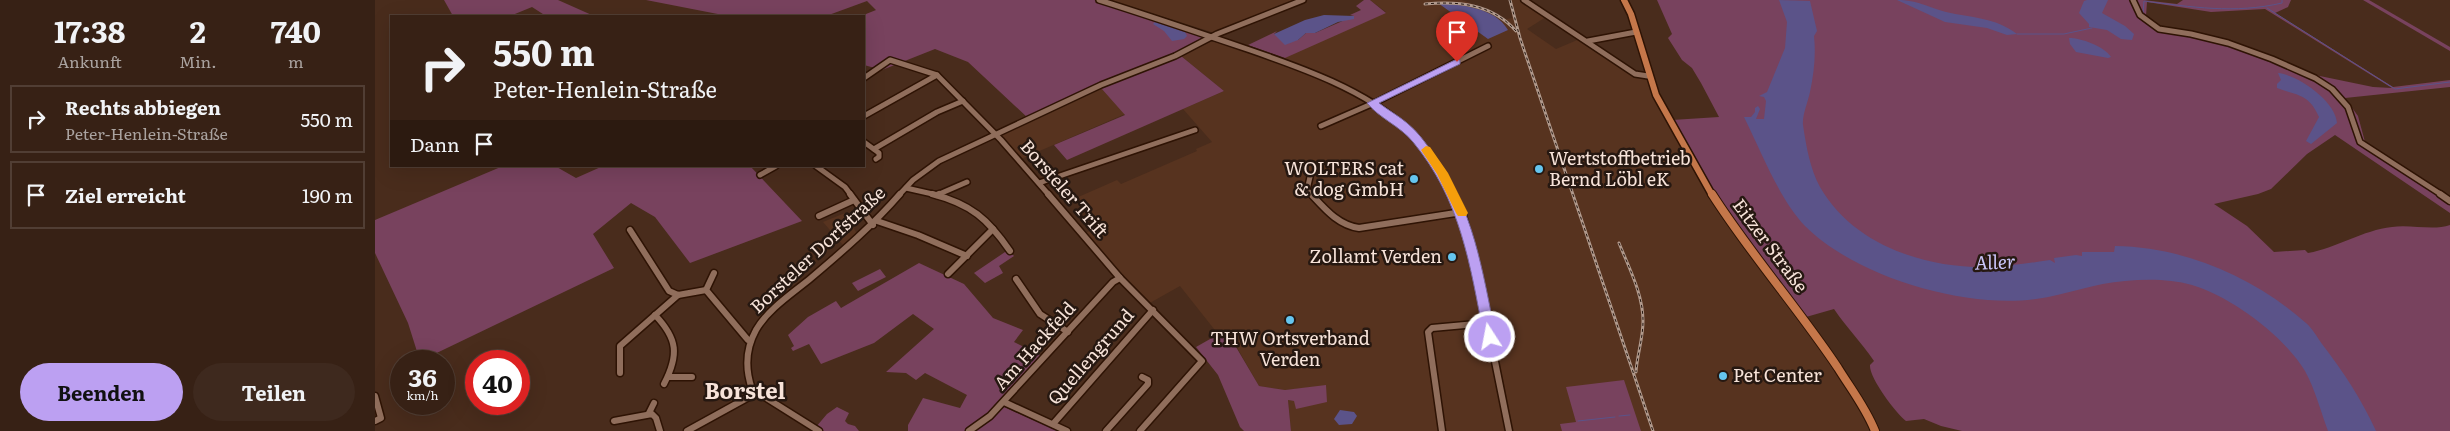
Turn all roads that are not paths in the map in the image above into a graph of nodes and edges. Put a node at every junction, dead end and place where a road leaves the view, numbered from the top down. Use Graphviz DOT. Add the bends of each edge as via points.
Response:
graph roads {
  1 [pos="1099,0"];
  2 [pos="1303,0"];
  3 [pos="1524,0"];
  4 [pos="1624,0"];
  5 [pos="2133,0"];
  6 [pos="1635,32"];
  7 [pos="1214,37"];
  8 [pos="1588,41"];
  9 [pos="1489,46"];
  10 [pos="937,75"];
  11 [pos="1648,76"];
  12 [pos="865,77"];
  13 [pos="963,101"];
  14 [pos="1372,103"];
  15 [pos="865,115"];
  16 [pos="1321,126"];
  17 [pos="1195,130"];
  18 [pos="996,135"];
  19 [pos="865,143"];
  20 [pos="874,150"];
  21 [pos="876,158"];
  22 [pos="774,167"];
  23 [pos="817,167"];
  24 [pos="760,175"];
  25 [pos="1311,177"];
  26 [pos="967,182"];
  27 [pos="1039,183"];
  28 [pos="905,188"];
  29 [pos="937,195"];
  30 [pos="853,200"];
  31 [pos="2450,201"];
  32 [pos="1462,212"];
  33 [pos="819,216"];
  34 [pos="875,223"];
  35 [pos="993,229"];
  36 [pos="630,230"];
  37 [pos="1011,251"];
  38 [pos="967,256"];
  39 [pos="714,273"];
  40 [pos="948,274"];
  41 [pos="1120,278"];
  42 [pos="1016,279"];
  43 [pos="706,290"];
  44 [pos="678,295"];
  45 [pos="1153,310"];
  46 [pos="655,315"];
  47 [pos="1487,323"];
  48 [pos="1068,332"];
  49 [pos="751,340"];
  50 [pos="620,373"];
  51 [pos="668,377"];
  52 [pos="692,377"];
  53 [pos="1142,377"];
  54 [pos="664,384"];
  55 [pos="756,393"];
  56 [pos="375,396"];
  57 [pos="1004,402"];
  58 [pos="654,403"];
  59 [pos="649,413"];
  60 [pos="375,421"];
  61 [pos="614,421"];
  62 [pos="1053,424"];
  63 [pos="690,430"];
  64 [pos="660,431"];
  65 [pos="819,431"];
  66 [pos="969,431"];
  67 [pos="1067,431"];
  68 [pos="1107,431"];
  69 [pos="1140,431"];
  70 [pos="1442,431"];
  71 [pos="1509,431"];
  72 [pos="1875,431"];
  1 -- 7 [label="street"];
  2 -- 7 [label="street, Borsteler Dorfstraße"];
  3 -- 8 [label="street"];
  4 -- 6 [label="main road, Eitzer Straße"];
  5 -- 31 [label="street" via="2143,17 2164,31 2208,38 2260,55 2300,70 2324,84 2343,99 2355,117 2360,142"];
  6 -- 8 [label="street"];
  6 -- 11 [label="main road, Eitzer Straße"];
  7 -- 14 [label="street" via="1318,74"];
  7 -- 18 [label="street, Borsteler Dorfstraße" via="1101,85"];
  8 -- 11 [label="street" via="1635,74"];
  9 -- 14 [label="street"];
  10 -- 12 [label="street, Borsteler Trift" via="890,60"];
  10 -- 13 [label="street, Borsteler Trift"];
  10 -- 15 [label="street"];
  11 -- 72 [label="main road, Eitzer Straße" via="1705,184 1734,229 1817,335 1868,414"];
  13 -- 18 [label="street, Borsteler Trift"];
  13 -- 20 [label="street"];
  14 -- 16 [label="street"];
  14 -- 32 [label="street" via="1404,126 1427,151"];
  17 -- 27 [label="street"];
  18 -- 27 [label="street, Borsteler Trift"];
  18 -- 28 [label="street, Borsteler Dorfstraße" via="933,164"];
  19 -- 20 [label="street"];
  20 -- 21 [label="street" via="879,153"];
  22 -- 24 [label="street"];
  23 -- 30 [label="street" via="845,187"];
  25 -- 32 [label="street" via="1307,190 1349,227"];
  26 -- 29 [label="street"];
  27 -- 41 [label="street, Borsteler Trift"];
  28 -- 29 [label="street"];
  28 -- 34 [label="street, Borsteler Dorfstraße"];
  29 -- 35 [label="street" via="976,212"];
  30 -- 33 [label="street"];
  30 -- 34 [label="street"];
  32 -- 47 [label="street"];
  34 -- 38 [label="street" via="918,235"];
  34 -- 49 [label="street, Borsteler Dorfstraße" via="774,309"];
  35 -- 37 [label="street"];
  35 -- 38 [label="street"];
  36 -- 44 [label="street" via="665,287"];
  38 -- 40 [label="street"];
  39 -- 43 [label="street"];
  41 -- 45 [label="street, Borsteler Trift"];
  41 -- 48 [label="street, Am Hackfeld"];
  42 -- 48 [label="street" via="1040,314"];
  43 -- 44 [label="street"];
  43 -- 49 [label="street"];
  44 -- 46 [label="street"];
  45 -- 62 [label="street, Quellengrund"];
  45 -- 69 [label="street, Borsteler Trift" via="1202,361"];
  46 -- 50 [label="street" via="620,346"];
  46 -- 51 [label="street" via="667,325 674,340"];
  47 -- 70 [label="street" via="1433,328 1428,332"];
  47 -- 71 [label="street"];
  48 -- 57 [label="street, Am Hackfeld"];
  49 -- 55 [label="street, Borsteler Dorfstraße" via="747,374"];
  51 -- 52 [label="street"];
  51 -- 54 [label="street"];
  53 -- 68 [label="street" via="1148,380 1148,384"];
  55 -- 63 [label="street"];
  55 -- 65 [label="street"];
  56 -- 60 [label="street" via="381,418"];
  57 -- 62 [label="street"];
  57 -- 66 [label="street, Am Hackfeld"];
  58 -- 59 [label="street"];
  59 -- 61 [label="street"];
  59 -- 64 [label="street" via="656,418"];
  62 -- 67 [label="street"];
}
